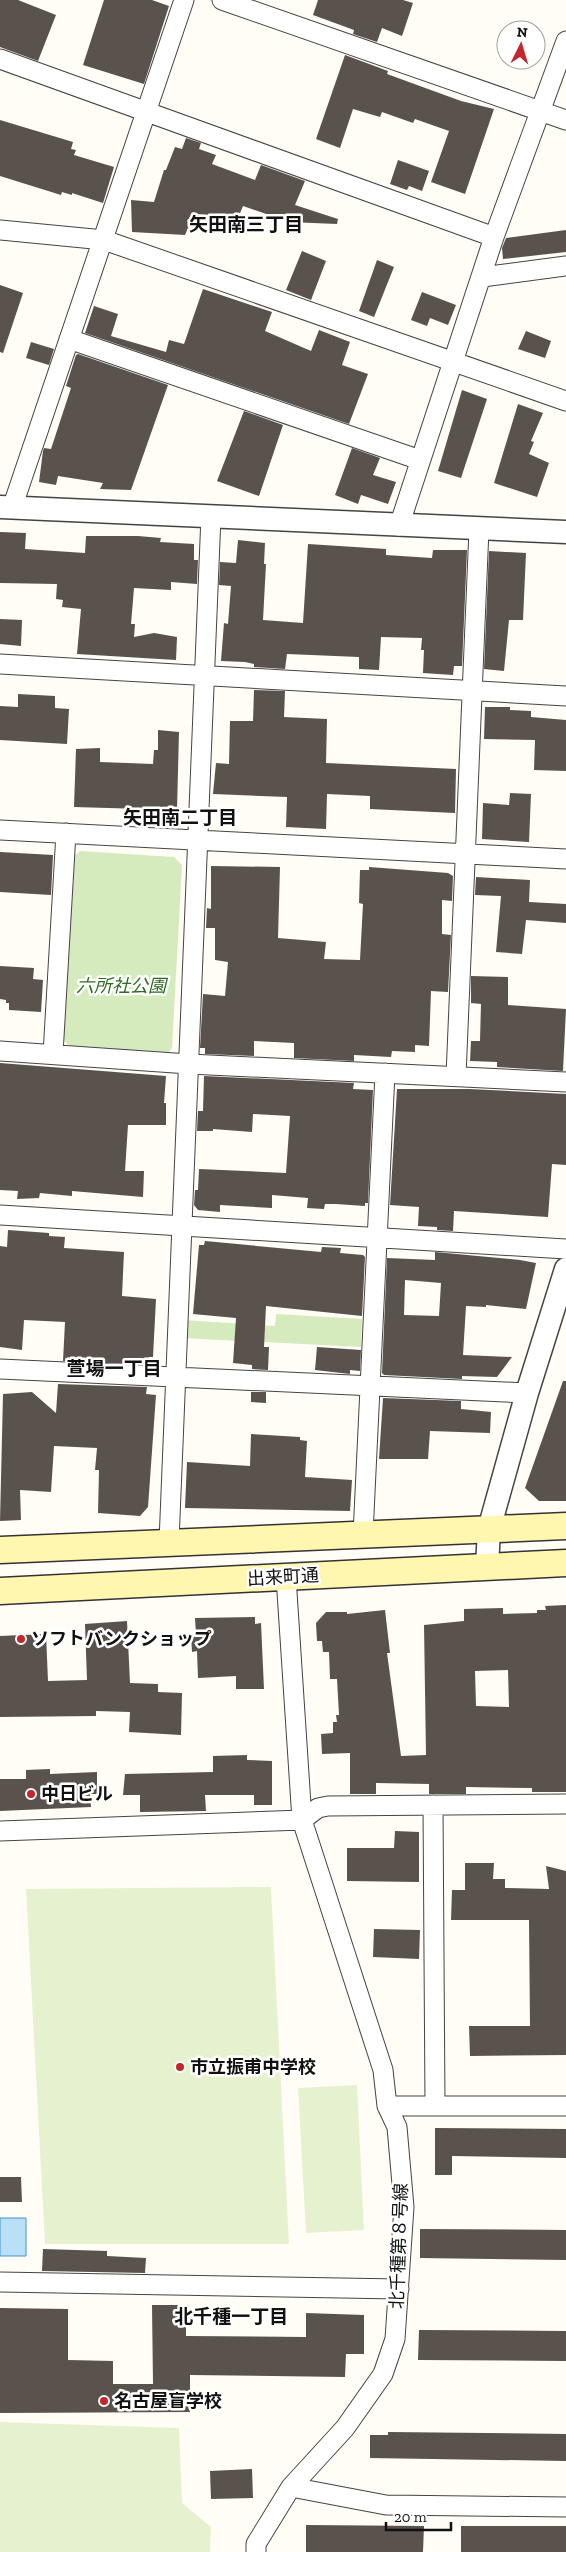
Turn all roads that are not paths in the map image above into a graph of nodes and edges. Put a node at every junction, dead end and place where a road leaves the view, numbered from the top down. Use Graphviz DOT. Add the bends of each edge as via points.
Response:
graph roads {
  1 [pos="184,0"];
  2 [pos="222,0"];
  3 [pos="566,42"];
  4 [pos="0,59"];
  5 [pos="540,111"];
  6 [pos="146,112"];
  7 [pos="566,120"];
  8 [pos="0,230"];
  9 [pos="494,237"];
  10 [pos="104,240"];
  11 [pos="566,266"];
  12 [pos="482,277"];
  13 [pos="69,339"];
  14 [pos="452,362"];
  15 [pos="566,401"];
  16 [pos="420,460"];
  17 [pos="6,508"];
  18 [pos="211,516"];
  19 [pos="398,526"];
  20 [pos="479,529"];
  21 [pos="566,532"];
  22 [pos="0,664"];
  23 [pos="206,674"];
  24 [pos="472,690"];
  25 [pos="566,696"];
  26 [pos="0,830"];
  27 [pos="66,833"];
  28 [pos="196,841"];
  29 [pos="466,854"];
  30 [pos="566,859"];
  31 [pos="0,1051"];
  32 [pos="53,1054"];
  33 [pos="188,1064"];
  34 [pos="385,1073"];
  35 [pos="456,1076"];
  36 [pos="566,1082"];
  37 [pos="0,1215"];
  38 [pos="181,1226"];
  39 [pos="377,1237"];
  40 [pos="566,1249"];
  41 [pos="566,1269"];
  42 [pos="561,1303"];
  43 [pos="0,1370"];
  44 [pos="174,1378"];
  45 [pos="370,1388"];
  46 [pos="527,1393"];
  47 [pos="566,1526"];
  48 [pos="489,1529"];
  49 [pos="363,1535"];
  50 [pos="169,1542"];
  51 [pos="0,1550"];
  52 [pos="566,1563"];
  53 [pos="487,1567"];
  54 [pos="286,1578"];
  55 [pos="0,1591"];
  56 [pos="566,1804"];
  57 [pos="433,1805"];
  58 [pos="302,1820"];
  59 [pos="0,1831"];
  60 [pos="435,2105"];
  61 [pos="387,2106"];
  62 [pos="566,2106"];
  63 [pos="0,2282"];
  64 [pos="400,2289"];
  65 [pos="291,2487"];
  66 [pos="566,2507"];
  67 [pos="256,2552"];
  1 -- 6 [label="street"];
  2 -- 5 [label="street"];
  3 -- 5 [label="street"];
  4 -- 6 [label="street"];
  5 -- 7 [label="street"];
  5 -- 9 [label="street"];
  6 -- 9 [label="street"];
  6 -- 10 [label="street"];
  8 -- 10 [label="street"];
  9 -- 12 [label="street"];
  10 -- 13 [label="street"];
  10 -- 14 [label="street"];
  11 -- 12 [label="street"];
  12 -- 14 [label="street"];
  13 -- 16 [label="street"];
  13 -- 17 [label="street"];
  14 -- 15 [label="street"];
  14 -- 16 [label="street"];
  16 -- 19 [label="street"];
  17 -- 18 [label="street"];
  18 -- 19 [label="street"];
  18 -- 23 [label="street"];
  19 -- 20 [label="street"];
  20 -- 21 [label="street"];
  20 -- 24 [label="street"];
  22 -- 23 [label="street"];
  23 -- 24 [label="street"];
  23 -- 28 [label="street"];
  24 -- 25 [label="street"];
  24 -- 29 [label="street"];
  26 -- 27 [label="street"];
  27 -- 28 [label="street"];
  27 -- 32 [label="street"];
  28 -- 29 [label="street"];
  28 -- 33 [label="street"];
  29 -- 30 [label="street"];
  29 -- 35 [label="street"];
  31 -- 32 [label="street"];
  32 -- 33 [label="street"];
  33 -- 34 [label="street"];
  33 -- 38 [label="street"];
  34 -- 35 [label="street"];
  34 -- 39 [label="street"];
  35 -- 36 [label="street"];
  37 -- 38 [label="street"];
  38 -- 39 [label="street"];
  38 -- 44 [label="street"];
  39 -- 40 [label="street"];
  39 -- 45 [label="street"];
  41 -- 42 [label="street"];
  42 -- 46 [label="street"];
  43 -- 44 [label="street"];
  44 -- 45 [label="street"];
  44 -- 50 [label="street"];
  45 -- 46 [label="street"];
  45 -- 49 [label="street"];
  46 -- 48 [label="street"];
  47 -- 48 [label="main road"];
  48 -- 49 [label="main road"];
  48 -- 53 [label="street"];
  49 -- 50 [label="main road"];
  50 -- 51 [label="main road"];
  52 -- 53 [label="main road, 出来町通"];
  53 -- 54 [label="main road, 出来町通"];
  54 -- 55 [label="main road, 出来町通"];
  54 -- 58 [label="street, 北千種第８号線"];
  56 -- 57 [label="street"];
  57 -- 58 [label="street" via="328,1806 318,1808"];
  57 -- 60 [label="street"];
  58 -- 59 [label="street"];
  58 -- 61 [label="street, 北千種第８号線" via="376,2041"];
  60 -- 61 [label="street"];
  60 -- 62 [label="street"];
  61 -- 64 [label="street, 北千種第８号線" via="396,2128 402,2167 404,2206"];
  63 -- 64 [label="street"];
  64 -- 65 [label="street, 北千種第８号線" via="395,2338 383,2374 345,2428"];
  65 -- 66 [label="street" via="386,2505"];
  65 -- 67 [label="street, 北千種第８号線" via="256,2544"];
}
